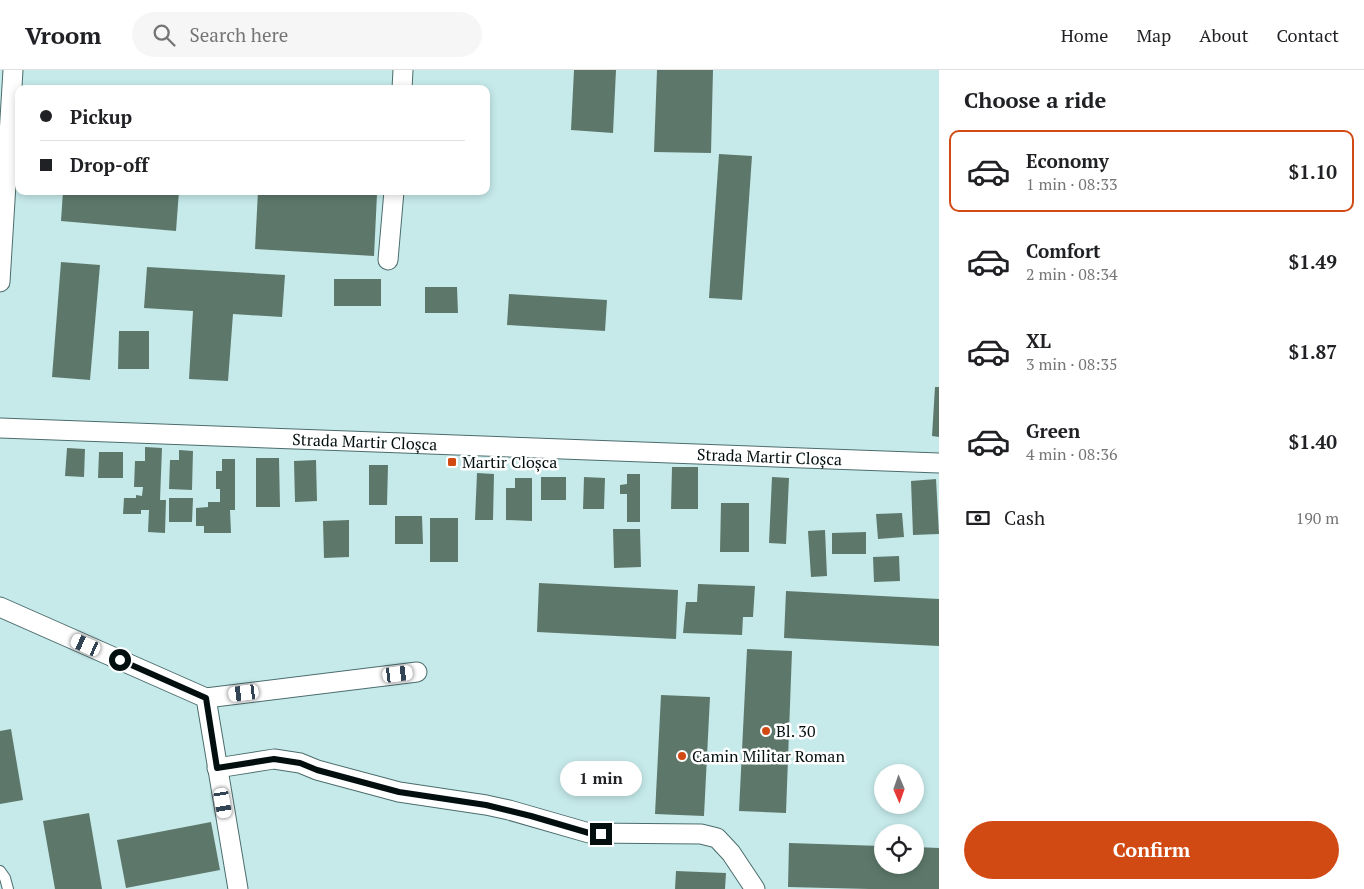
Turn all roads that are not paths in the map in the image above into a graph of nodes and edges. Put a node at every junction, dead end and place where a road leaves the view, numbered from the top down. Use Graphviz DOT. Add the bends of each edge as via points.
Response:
graph roads {
  1 [pos="13,70"];
  2 [pos="403,70"];
  3 [pos="402,85"];
  4 [pos="4,155"];
  5 [pos="394,195"];
  6 [pos="388,260"];
  7 [pos="0,282"];
  8 [pos="0,428"];
  9 [pos="939,463"];
  10 [pos="0,607"];
  11 [pos="417,672"];
  12 [pos="206,698"];
  13 [pos="217,768"];
  14 [pos="0,871"];
  15 [pos="8,889"];
  16 [pos="238,889"];
  17 [pos="755,889"];
  1 -- 4 [label="street"];
  2 -- 3 [label="street"];
  4 -- 7 [label="street"];
  5 -- 6 [label="street"];
  8 -- 9 [label="street, Strada Martir Cloșca"];
  10 -- 12 [label="street"];
  11 -- 12 [label="street"];
  12 -- 13 [label="street"];
  13 -- 16 [label="street"];
  13 -- 17 [label="street" via="274,759 300,763 399,792 509,810 589,833 701,834 717,838"];
  14 -- 15 [label="lane"];
}
